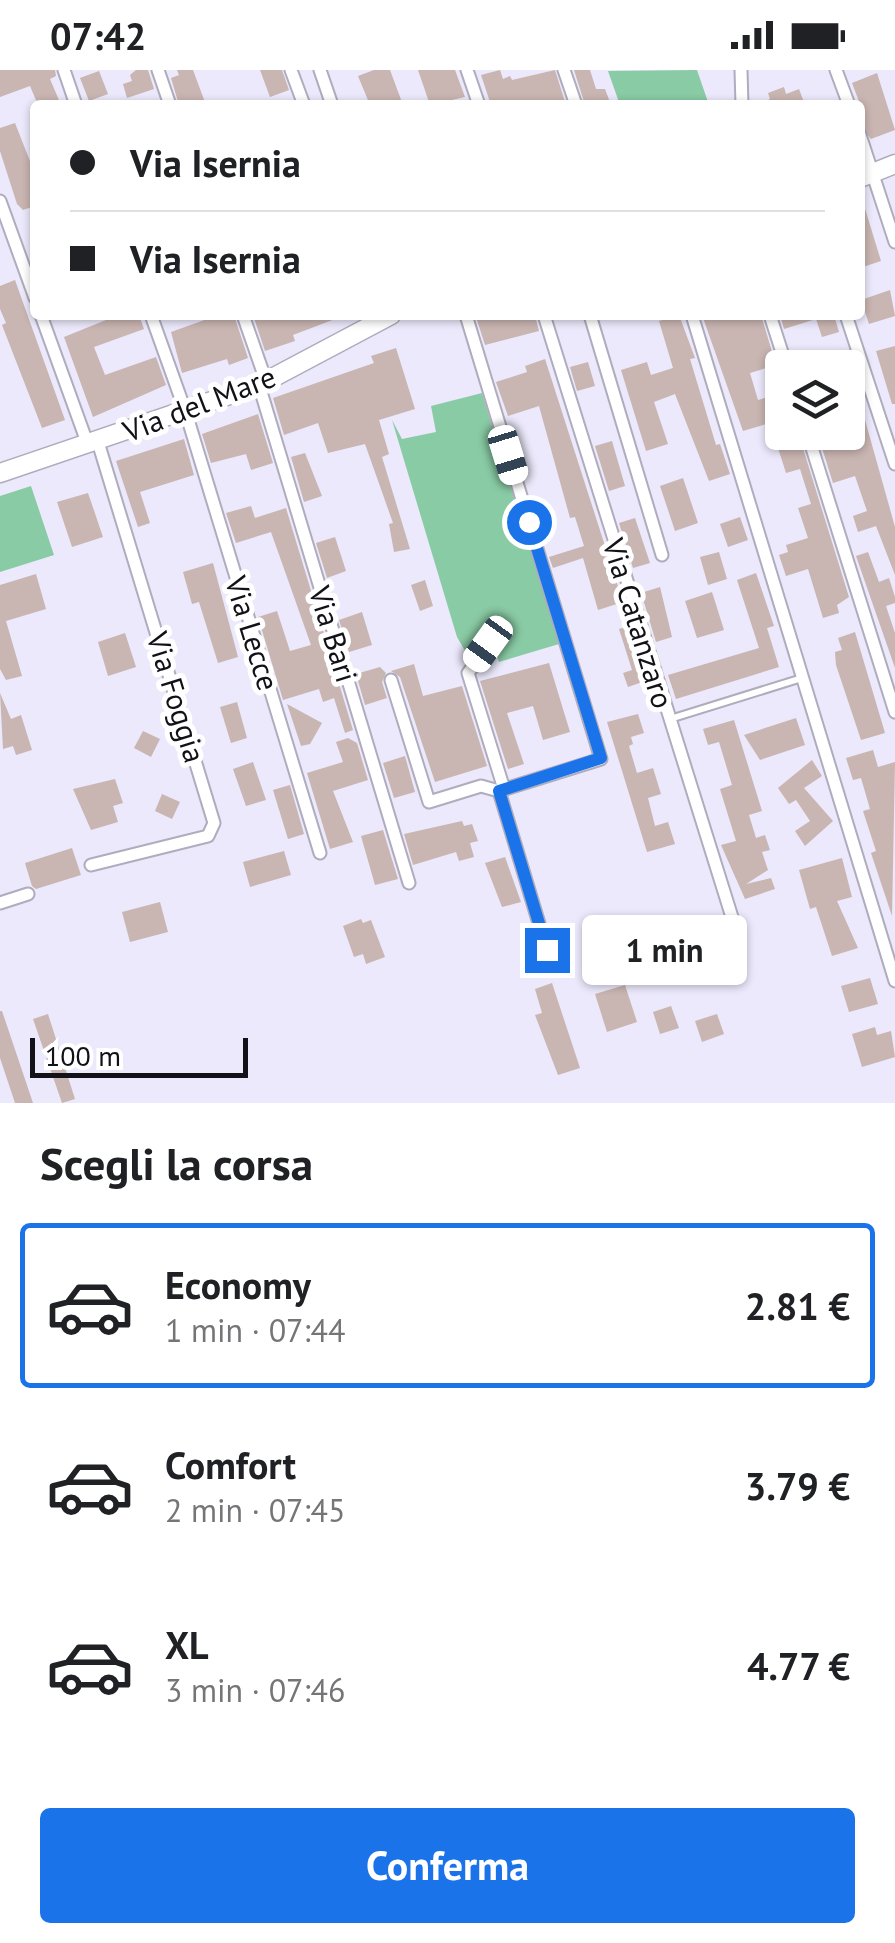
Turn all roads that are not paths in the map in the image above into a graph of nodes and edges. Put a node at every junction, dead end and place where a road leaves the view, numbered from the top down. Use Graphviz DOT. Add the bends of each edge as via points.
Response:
graph roads {
  1 [pos="64,70"];
  2 [pos="158,70"];
  3 [pos="291,70"];
  4 [pos="320,70"];
  5 [pos="467,70"];
  6 [pos="564,70"];
  7 [pos="741,70"];
  8 [pos="836,70"];
  9 [pos="74,100"];
  10 [pos="168,100"];
  11 [pos="302,100"];
  12 [pos="330,100"];
  13 [pos="478,100"];
  14 [pos="574,100"];
  15 [pos="742,100"];
  16 [pos="847,100"];
  17 [pos="895,164"];
  18 [pos="867,175"];
  19 [pos="0,200"];
  20 [pos="895,242"];
  21 [pos="30,284"];
  22 [pos="43,320"];
  23 [pos="153,320"];
  24 [pos="244,320"];
  25 [pos="378,320"];
  26 [pos="468,320"];
  27 [pos="546,320"];
  28 [pos="591,320"];
  29 [pos="694,320"];
  30 [pos="772,320"];
  31 [pos="848,320"];
  32 [pos="781,350"];
  33 [pos="263,383"];
  34 [pos="186,413"];
  35 [pos="93,443"];
  36 [pos="813,450"];
  37 [pos="895,464"];
  38 [pos="0,473"];
  39 [pos="662,556"];
  40 [pos="488,644"];
  41 [pos="803,678"];
  42 [pos="391,680"];
  43 [pos="895,712"];
  44 [pos="669,719"];
  45 [pos="501,790"];
  46 [pos="320,853"];
  47 [pos="90,865"];
  48 [pos="409,883"];
  49 [pos="28,894"];
  50 [pos="0,902"];
  51 [pos="736,930"];
  52 [pos="547,950"];
  53 [pos="895,981"];
  1 -- 9 [label="street"];
  2 -- 10 [label="street"];
  3 -- 11 [label="street"];
  4 -- 12 [label="street"];
  5 -- 13 [label="street"];
  6 -- 14 [label="street"];
  7 -- 15 [label="street"];
  8 -- 16 [label="street"];
  17 -- 18 [label="main road"];
  18 -- 20 [label="street"];
  19 -- 21 [label="street"];
  22 -- 35 [label="street"];
  23 -- 34 [label="street, Via Lecce"];
  24 -- 33 [label="street, Via Bari"];
  25 -- 33 [label="main road, Via del Mare"];
  26 -- 45 [label="street" via="601,758"];
  27 -- 44 [label="street, Via Catanzaro"];
  28 -- 39 [label="street"];
  29 -- 41 [label="street"];
  30 -- 32 [label="street"];
  31 -- 37 [label="street"];
  33 -- 34 [label="main road, Via del Mare"];
  33 -- 48 [label="street, Via Bari"];
  34 -- 35 [label="main road, Via del Mare"];
  34 -- 46 [label="street, Via Lecce"];
  35 -- 38 [label="main road, Via del Mare"];
  35 -- 47 [label="street, Via Foggia" via="214,823 208,836"];
  36 -- 43 [label="street"];
  40 -- 45 [label="street" via="468,673"];
  41 -- 44 [label="lane"];
  41 -- 53 [label="street"];
  42 -- 45 [label="street" via="429,802 482,786"];
  44 -- 51 [label="street, Via Catanzaro"];
  45 -- 52 [label="street"];
  49 -- 50 [label="street"];
}
